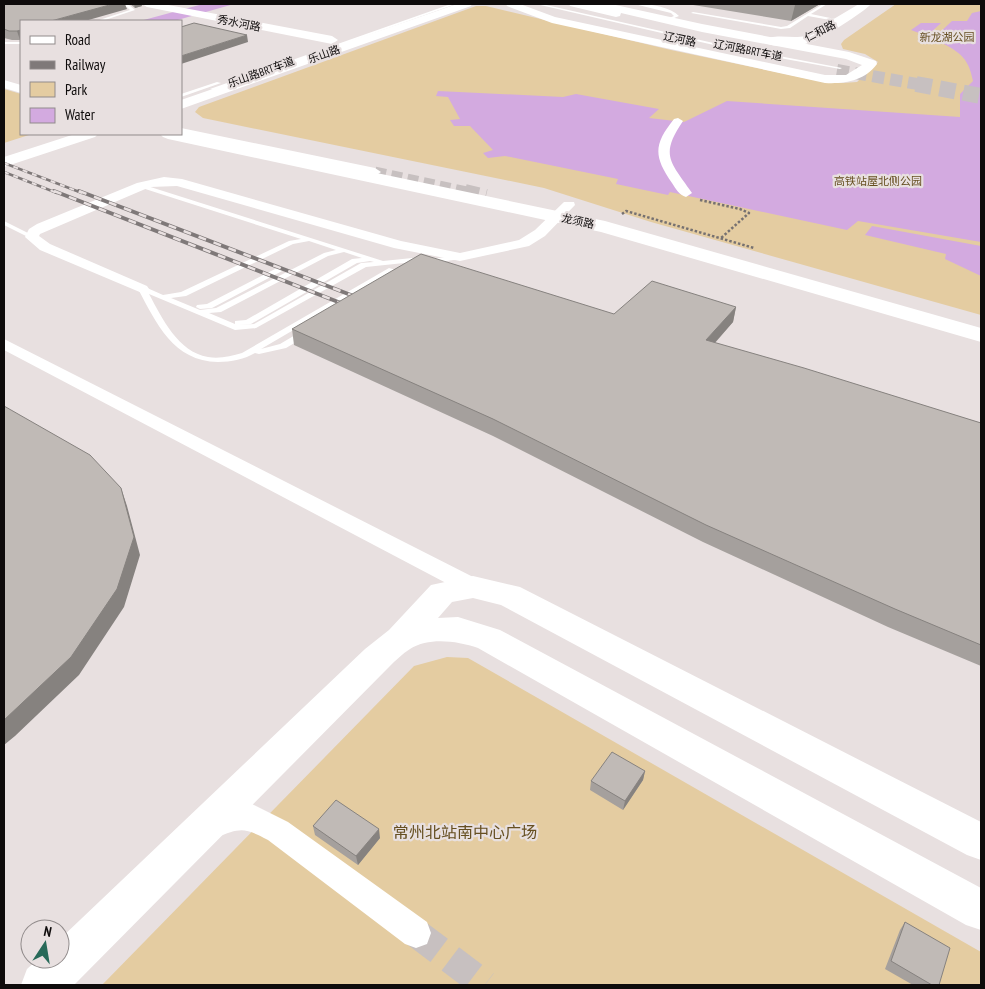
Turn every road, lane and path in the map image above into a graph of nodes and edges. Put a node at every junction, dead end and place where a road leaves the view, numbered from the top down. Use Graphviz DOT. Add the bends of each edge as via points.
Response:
graph roads {
  1 [pos="117,4"];
  2 [pos="147,4"];
  3 [pos="433,4"];
  4 [pos="446,4"];
  5 [pos="454,4"];
  6 [pos="467,4"];
  7 [pos="525,4"];
  8 [pos="538,4"];
  9 [pos="556,4"];
  10 [pos="574,4"];
  11 [pos="598,4"];
  12 [pos="636,4"];
  13 [pos="825,4"];
  14 [pos="505,5"];
  15 [pos="647,5"];
  16 [pos="871,6"];
  17 [pos="812,12"];
  18 [pos="693,13"];
  19 [pos="807,15"];
  20 [pos="667,17"];
  21 [pos="843,19"];
  22 [pos="101,20"];
  23 [pos="332,40"];
  24 [pos="769,41"];
  25 [pos="4,43"];
  26 [pos="20,43"];
  27 [pos="844,64"];
  28 [pos="4,84"];
  29 [pos="20,89"];
  30 [pos="182,91"];
  31 [pos="182,96"];
  32 [pos="182,100"];
  33 [pos="182,105"];
  34 [pos="678,121"];
  35 [pos="182,122"];
  36 [pos="182,131"];
  37 [pos="52,135"];
  38 [pos="87,135"];
  39 [pos="173,135"];
  40 [pos="4,152"];
  41 [pos="4,163"];
  42 [pos="379,167"];
  43 [pos="141,186"];
  44 [pos="686,193"];
  45 [pos="697,199"];
  46 [pos="559,207"];
  47 [pos="621,214"];
  48 [pos="4,223"];
  49 [pos="32,238"];
  50 [pos="721,238"];
  51 [pos="308,239"];
  52 [pos="335,248"];
  53 [pos="754,248"];
  54 [pos="344,250"];
  55 [pos="460,257"];
  56 [pos="371,259"];
  57 [pos="428,261"];
  58 [pos="382,262"];
  59 [pos="415,268"];
  60 [pos="142,289"];
  61 [pos="162,297"];
  62 [pos="189,308"];
  63 [pos="199,312"];
  64 [pos="228,324"];
  65 [pos="981,324"];
  66 [pos="317,326"];
  67 [pos="981,335"];
  68 [pos="4,344"];
  69 [pos="245,355"];
  70 [pos="472,587"];
  71 [pos="400,638"];
  72 [pos="199,833"];
  73 [pos="981,842"];
  74 [pos="981,910"];
  75 [pos="416,933"];
  76 [pos="43,985"];
  1 -- 22 [label="lane" via="133,10"];
  2 -- 23 [label="main road, 秀水河路"];
  3 -- 23 [label="main road, 乐山路"];
  4 -- 31 [label="lane, 乐山路BRT车道"];
  5 -- 32 [label="lane, 乐山路BRT车道"];
  6 -- 33 [label="main road, 乐山路"];
  7 -- 27 [label="main road, 辽河路" via="681,40"];
  8 -- 27 [label="lane, 辽河路BRT车道" via="731,48"];
  9 -- 27 [label="lane, 辽河路BRT车道"];
  10 -- 27 [label="main road, 辽河路"];
  11 -- 20 [label="main road"];
  12 -- 15 [label="lane"];
  13 -- 17 [label="lane"];
  14 -- 27 [label="main road" via="552,20 825,79 847,80 871,64"];
  15 -- 20 [label="lane"];
  16 -- 21 [label="main road, 仁和路"];
  16 -- 27 [label="main road, 仁和路" via="837,37 831,47"];
  17 -- 19 [label="lane"];
  17 -- 21 [label="lane"];
  18 -- 19 [label="lane" via="781,28"];
  19 -- 21 [label="lane"];
  20 -- 24 [label="main road"];
  21 -- 24 [label="main road, 仁和路" via="809,39"];
  23 -- 30 [label="main road, 乐山路"];
  24 -- 27 [label="main road"];
  25 -- 26 [label="lane"];
  28 -- 29 [label="main road"];
  34 -- 44 [label="street" via="666,134 662,152 670,172"];
  35 -- 42 [label="main road"];
  36 -- 42 [label="street"];
  37 -- 40 [label="main road"];
  38 -- 41 [label="main road"];
  39 -- 46 [label="main road, 龙须路"];
  43 -- 49 [label="street" via="42,227 34,232"];
  43 -- 51 [label="lane"];
  43 -- 55 [label="street" via="154,181 178,182 399,245"];
  45 -- 50 [label="path" via="749,214"];
  46 -- 55 [label="street" via="540,233 524,243"];
  46 -- 65 [label="main road, 龙须路"];
  46 -- 67 [label="main road, 龙须路" via="605,227"];
  47 -- 50 [label="path" via="626,211"];
  48 -- 49 [label="lane"];
  49 -- 60 [label="street" via="45,247"];
  50 -- 53 [label="path"];
  51 -- 52 [label="lane"];
  51 -- 61 [label="lane" via="291,242 183,294"];
  52 -- 54 [label="lane"];
  52 -- 62 [label="lane" via="318,251 209,306"];
  54 -- 56 [label="lane"];
  54 -- 63 [label="lane" via="326,254 218,310"];
  55 -- 57 [label="lane"];
  55 -- 58 [label="lane"];
  56 -- 58 [label="lane"];
  56 -- 64 [label="lane" via="355,261 248,322"];
  57 -- 59 [label="lane"];
  57 -- 69 [label="lane" via="396,268"];
  58 -- 64 [label="lane" via="364,265 256,326 238,328"];
  60 -- 61 [label="lane"];
  60 -- 69 [label="lane" via="164,330 187,353 208,361"];
  61 -- 62 [label="lane"];
  62 -- 63 [label="lane"];
  63 -- 64 [label="lane"];
  66 -- 69 [label="lane" via="283,346"];
  68 -- 70 [label="street"];
  70 -- 71 [label="main road" via="442,593"];
  70 -- 73 [label="main road" via="509,596"];
  71 -- 72 [label="main road"];
  71 -- 74 [label="main road" via="434,630 458,629 489,639"];
  72 -- 75 [label="street" via="228,819 250,816 278,830"];
  72 -- 76 [label="main road"];
}
